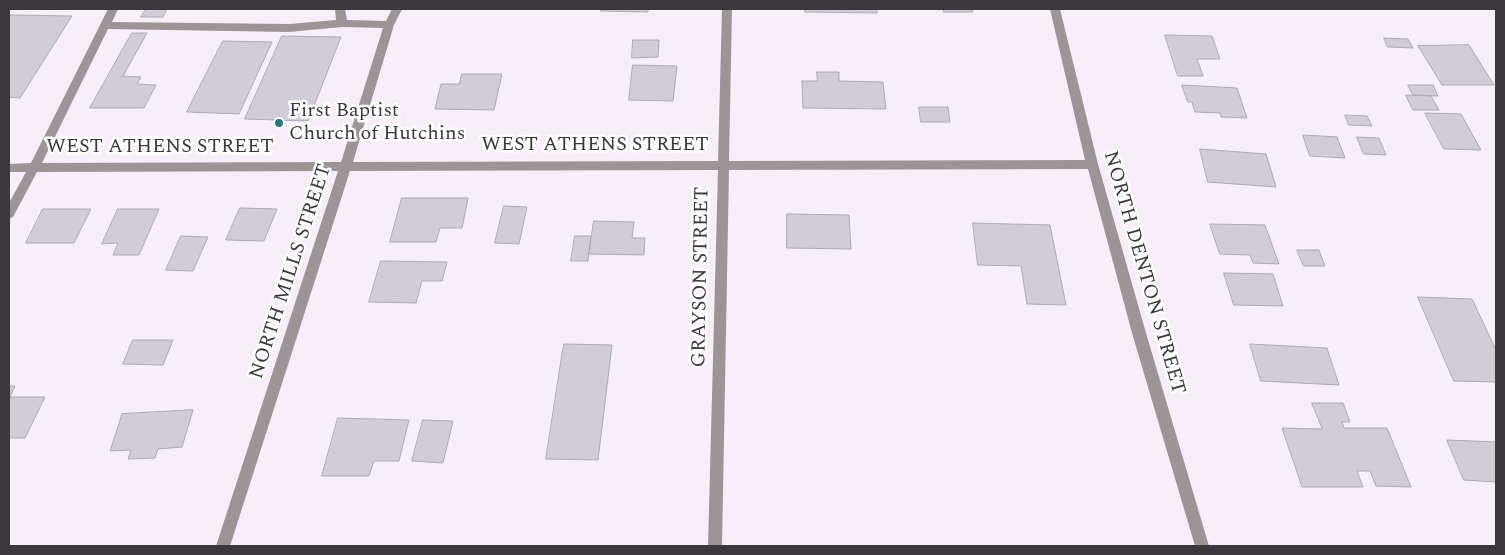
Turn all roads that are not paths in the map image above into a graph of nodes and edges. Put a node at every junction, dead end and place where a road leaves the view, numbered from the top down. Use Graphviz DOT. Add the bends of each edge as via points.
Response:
graph roads {
  1 [pos="112,9"];
  2 [pos="340,9"];
  3 [pos="397,9"];
  4 [pos="727,9"];
  5 [pos="1055,9"];
  6 [pos="342,23"];
  7 [pos="104,25"];
  8 [pos="389,25"];
  9 [pos="1092,164"];
  10 [pos="346,165"];
  11 [pos="722,165"];
  12 [pos="9,168"];
  13 [pos="34,168"];
  14 [pos="9,214"];
  15 [pos="223,546"];
  16 [pos="715,546"];
  17 [pos="1202,546"];
  1 -- 7 [label="street"];
  2 -- 6 [label="street"];
  3 -- 8 [label="street, NORTH MILLS STREET"];
  4 -- 11 [label="street, GRAYSON STREET"];
  5 -- 9 [label="street, NORTH DENTON STREET"];
  6 -- 7 [label="street" via="289,28"];
  6 -- 8 [label="street"];
  7 -- 13 [label="street"];
  8 -- 10 [label="street, NORTH MILLS STREET"];
  9 -- 11 [label="street, WEST ATHENS STREET"];
  9 -- 17 [label="street, NORTH DENTON STREET"];
  10 -- 11 [label="street, WEST ATHENS STREET"];
  10 -- 13 [label="street, WEST ATHENS STREET"];
  10 -- 15 [label="street, NORTH MILLS STREET"];
  11 -- 16 [label="street, GRAYSON STREET"];
  12 -- 13 [label="street, WEST ATHENS STREET"];
  13 -- 14 [label="street"];
}
